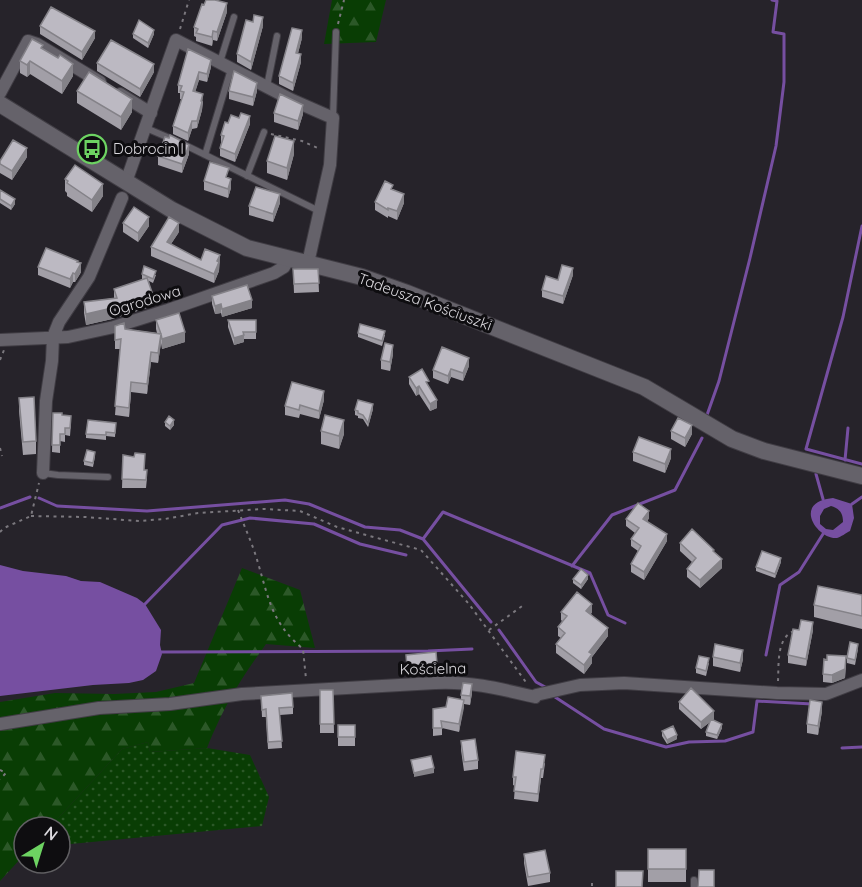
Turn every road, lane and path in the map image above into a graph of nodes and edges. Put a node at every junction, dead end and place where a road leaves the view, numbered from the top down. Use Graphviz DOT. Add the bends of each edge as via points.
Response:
graph roads {
  1 [pos="189,0"];
  2 [pos="344,0"];
  3 [pos="234,17"];
  4 [pos="336,32"];
  5 [pos="277,36"];
  6 [pos="176,40"];
  7 [pos="220,62"];
  8 [pos="231,68"];
  9 [pos="267,87"];
  10 [pos="0,93"];
  11 [pos="0,104"];
  12 [pos="151,113"];
  13 [pos="333,118"];
  14 [pos="146,128"];
  15 [pos="264,132"];
  16 [pos="331,154"];
  17 [pos="205,155"];
  18 [pos="247,176"];
  19 [pos="124,190"];
  20 [pos="321,212"];
  21 [pos="288,260"];
  22 [pos="308,263"];
  23 [pos="53,337"];
  24 [pos="0,340"];
  25 [pos="0,448"];
  26 [pos="2,456"];
  27 [pos="43,473"];
  28 [pos="862,476"];
  29 [pos="108,477"];
  30 [pos="238,510"];
  31 [pos="31,516"];
  32 [pos="0,532"];
  33 [pos="525,604"];
  34 [pos="489,630"];
  35 [pos="795,630"];
  36 [pos="862,680"];
  37 [pos="307,691"];
  38 [pos="777,693"];
  39 [pos="536,695"];
  40 [pos="0,724"];
  41 [pos="0,770"];
  42 [pos="0,779"];
  1 -- 6 [label="path"];
  2 -- 4 [label="path"];
  3 -- 7 [label="lane"];
  4 -- 13 [label="lane"];
  5 -- 9 [label="lane"];
  6 -- 7 [label="street"];
  6 -- 12 [label="street"];
  7 -- 8 [label="street"];
  8 -- 9 [label="street"];
  8 -- 17 [label="lane"];
  9 -- 13 [label="street"];
  10 -- 12 [label="street" via="28,40"];
  11 -- 19 [label="street, Tadeusza Kościuszki"];
  12 -- 14 [label="street"];
  13 -- 16 [label="street"];
  14 -- 17 [label="lane"];
  14 -- 19 [label="street"];
  15 -- 16 [label="path" via="302,141"];
  15 -- 18 [label="lane"];
  16 -- 20 [label="street"];
  17 -- 18 [label="lane"];
  18 -- 20 [label="lane"];
  19 -- 21 [label="street, Tadeusza Kościuszki" via="232,242"];
  19 -- 23 [label="street" via="89,277"];
  20 -- 22 [label="street"];
  21 -- 22 [label="street, Tadeusza Kościuszki"];
  21 -- 23 [label="street, Ogrodowa" via="274,273 168,310 68,338"];
  22 -- 28 [label="street, Tadeusza Kościuszki" via="407,293 644,387 732,439"];
  23 -- 24 [label="street, Ogrodowa"];
  23 -- 27 [label="street"];
  25 -- 26 [label="path"];
  27 -- 29 [label="lane"];
  27 -- 31 [label="path"];
  30 -- 31 [label="path" via="139,521"];
  30 -- 34 [label="path" via="300,511 337,527 421,549"];
  30 -- 37 [label="path" via="277,620 303,649"];
  31 -- 32 [label="path"];
  33 -- 34 [label="path"];
  34 -- 39 [label="path"];
  35 -- 38 [label="path" via="781,642"];
  36 -- 38 [label="street, Kościelna" via="826,694"];
  37 -- 39 [label="street, Kościelna" via="459,681"];
  37 -- 40 [label="street, Kościelna" via="99,708"];
  38 -- 39 [label="street, Kościelna" via="624,683 580,685"];
  41 -- 42 [label="path" via="6,773"];
}
